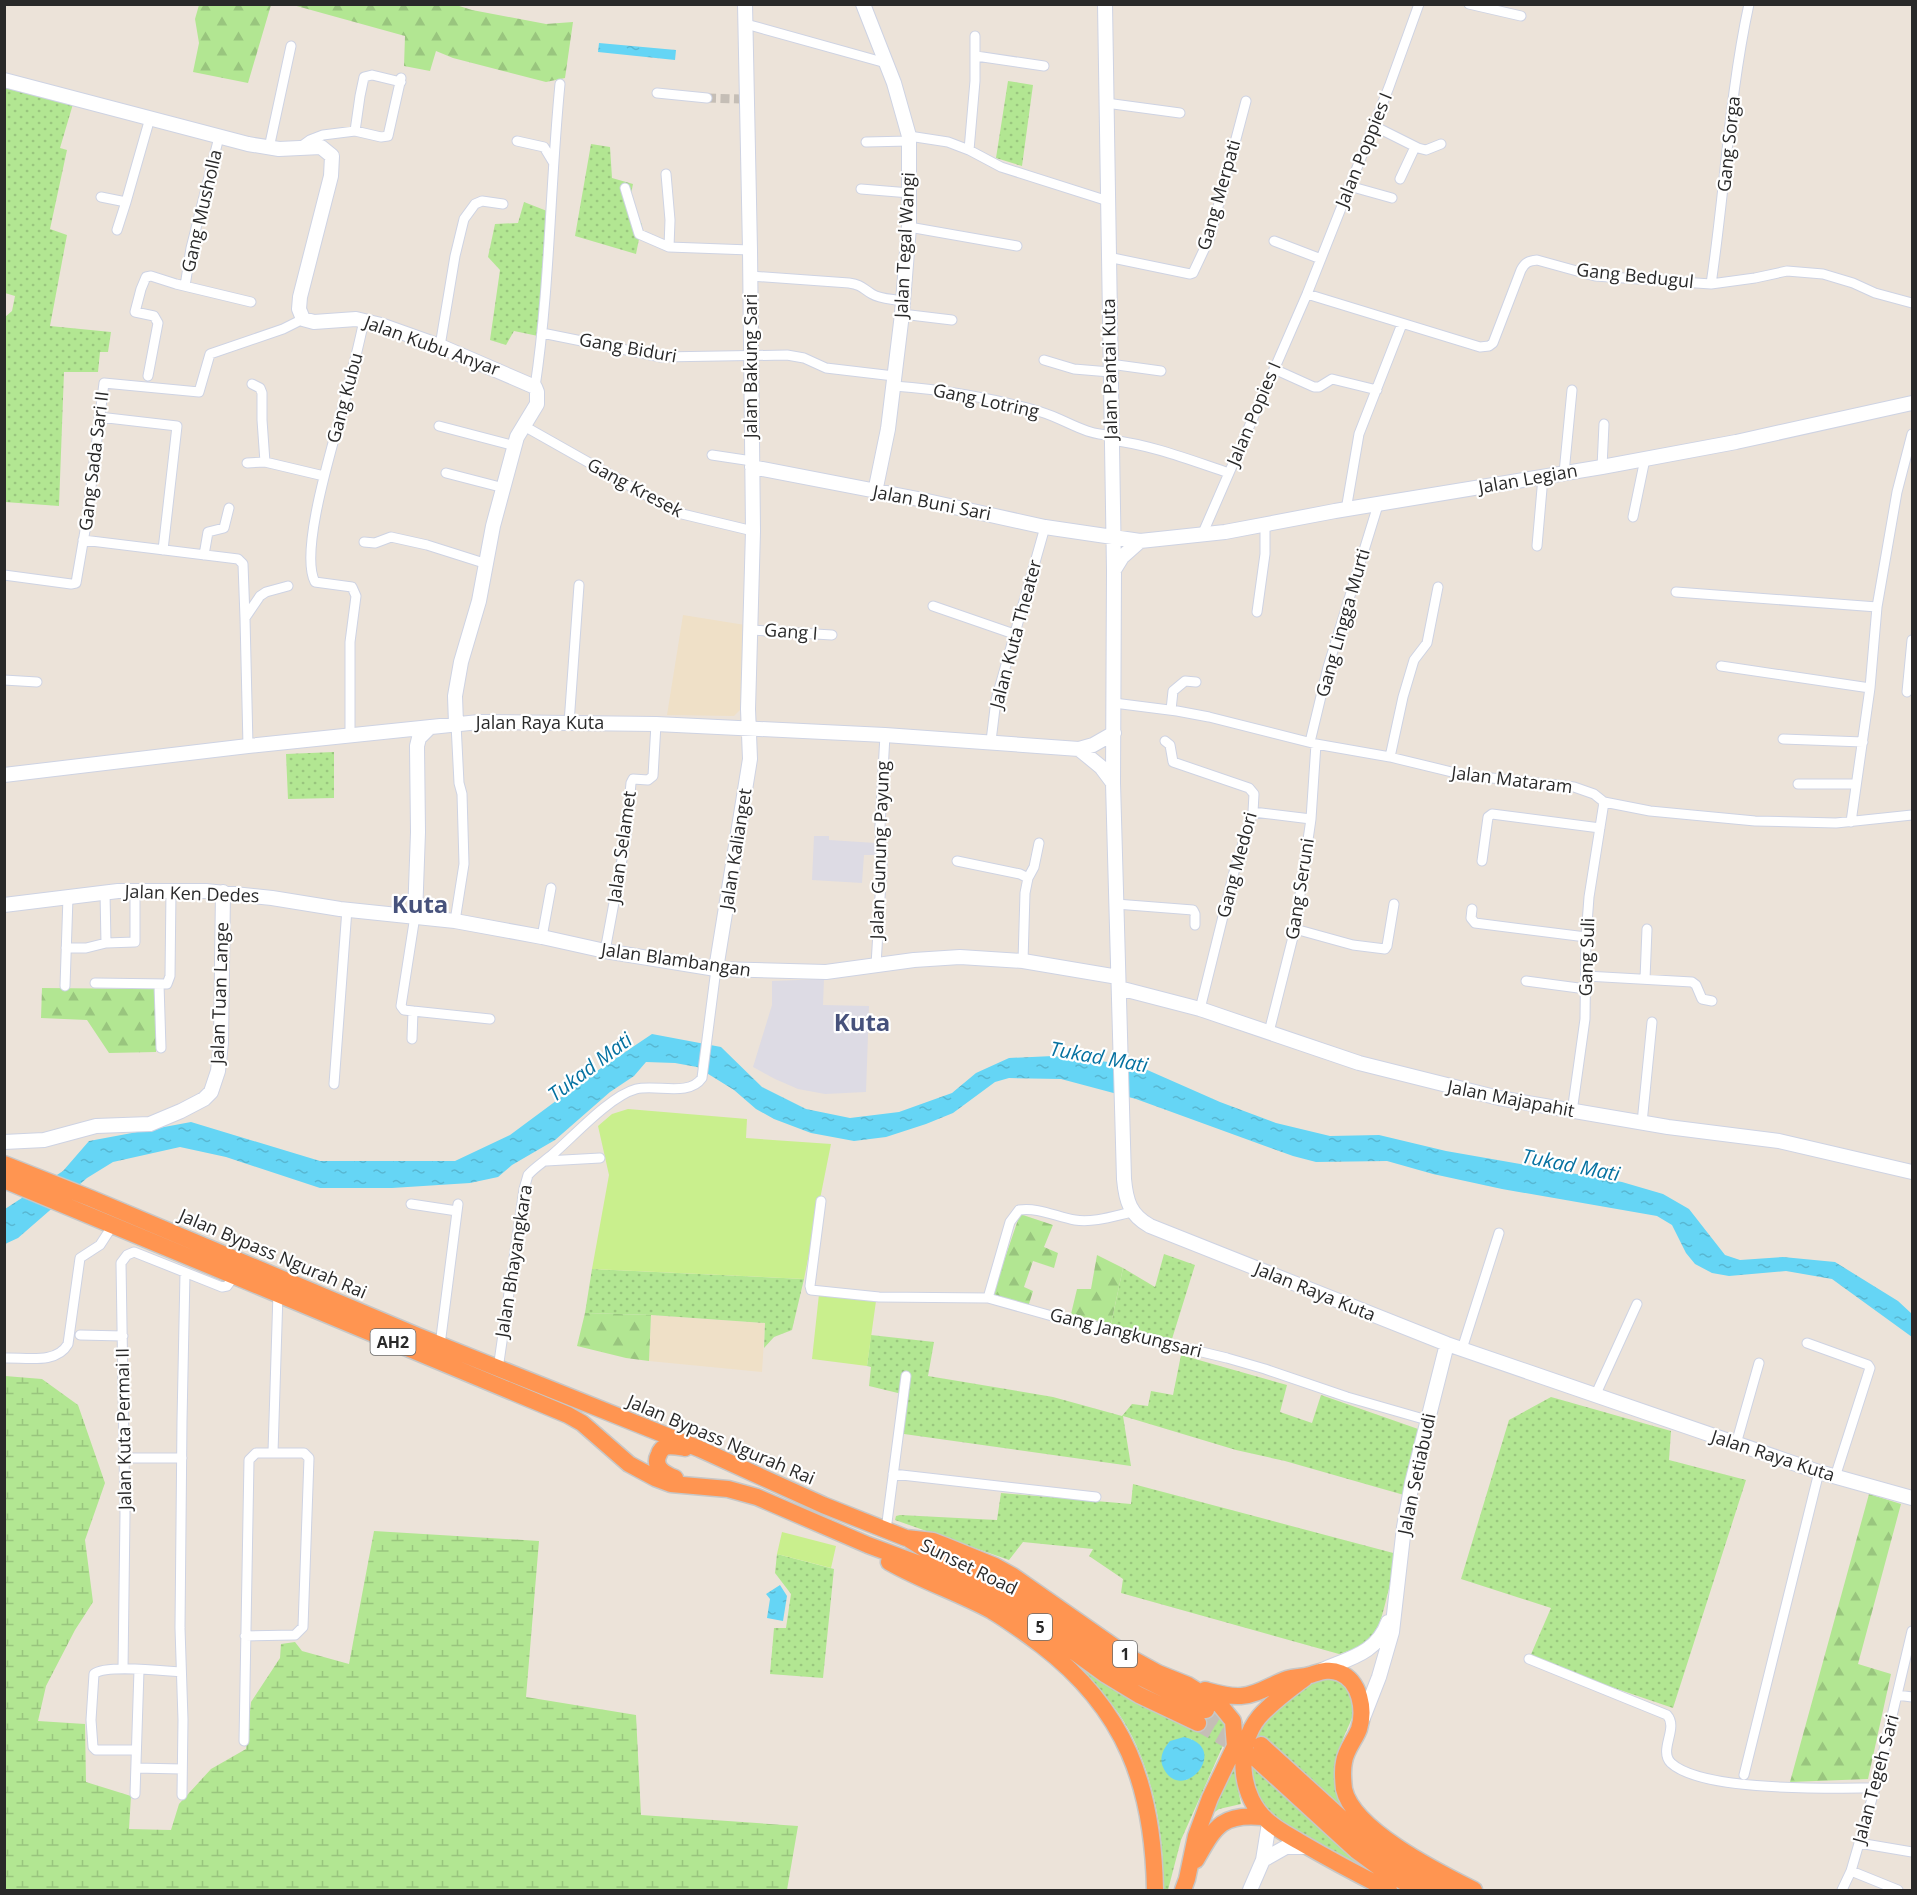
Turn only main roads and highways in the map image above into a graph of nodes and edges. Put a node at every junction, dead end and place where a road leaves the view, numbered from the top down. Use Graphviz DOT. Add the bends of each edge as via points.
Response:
graph roads {
  1 [pos="745,4"];
  2 [pos="863,4"];
  3 [pos="1105,4"];
  4 [pos="4,80"];
  5 [pos="1912,403"];
  6 [pos="752,464"];
  7 [pos="875,492"];
  8 [pos="1112,537"];
  9 [pos="1140,541"];
  10 [pos="1114,570"];
  11 [pos="456,724"];
  12 [pos="430,727"];
  13 [pos="749,728"];
  14 [pos="403,729"];
  15 [pos="1114,733"];
  16 [pos="417,746"];
  17 [pos="1078,749"];
  18 [pos="4,775"];
  19 [pos="1113,783"];
  20 [pos="223,892"];
  21 [pos="4,905"];
  22 [pos="415,916"];
  23 [pos="716,969"];
  24 [pos="1119,982"];
  25 [pos="4,1143"];
  26 [pos="4,1164"];
  27 [pos="1912,1172"];
  28 [pos="4,1180"];
  29 [pos="31,1183"];
  30 [pos="86,1205"];
  31 [pos="1447,1344"];
  32 [pos="700,1449"];
  33 [pos="692,1486"];
  34 [pos="1912,1497"];
  35 [pos="906,1538"];
  36 [pos="873,1547"];
  37 [pos="1394,1606"];
  38 [pos="1316,1672"];
  39 [pos="1188,1685"];
  40 [pos="1359,1726"];
  41 [pos="1266,1820"];
  42 [pos="1309,1847"];
  43 [pos="1263,1860"];
  44 [pos="1185,1885"];
  45 [pos="1155,1890"];
  46 [pos="1250,1890"];
  47 [pos="1389,1890"];
  48 [pos="1419,1890"];
  49 [pos="1446,1890"];
  50 [pos="1474,1890"];
  1 -- 6 [label="main road, Jalan Bakung Sari"];
  2 -- 7 [label="main road, Jalan Tegal Wangi" via="894,83 909,139 909,227 902,307"];
  3 -- 8 [label="main road, Jalan Pantai Kuta"];
  4 -- 11 [label="main road, Jalan Kubu Anyar" via="269,148 321,147 332,156 331,176 302,284 299,309 303,319 364,320 440,346 535,387 537,404 515,446 458,674"];
  5 -- 9 [label="main road, Jalan Legian" via="1602,467 1265,526"];
  6 -- 7 [label="main road, Jalan Buni Sari"];
  6 -- 13 [label="main road, Jalan Bakung Sari"];
  7 -- 8 [label="main road, Jalan Buni Sari"];
  8 -- 9 [label="main road, Jalan Legian"];
  8 -- 10 [label="main road, Jalan Pantai Kuta"];
  9 -- 10 [label="main road"];
  10 -- 15 [label="main road, Jalan Pantai Kuta"];
  11 -- 12 [label="main road, Jalan Raya Kuta"];
  11 -- 13 [label="main road, Jalan Raya Kuta"];
  12 -- 14 [label="main road, Jalan Raya Kuta"];
  12 -- 16 [label="main road"];
  13 -- 17 [label="main road, Jalan Raya Kuta"];
  13 -- 23 [label="main road, Jalan Kalianget" via="747,782"];
  14 -- 16 [label="main road"];
  14 -- 18 [label="main road, Jalan Raya Kuta"];
  15 -- 17 [label="main road, Jalan Raya Kuta"];
  15 -- 19 [label="main road"];
  16 -- 22 [label="main road"];
  17 -- 19 [label="main road" via="1101,767"];
  19 -- 24 [label="main road"];
  20 -- 21 [label="main road, Jalan Ken Dedes" via="105,892"];
  20 -- 22 [label="main road, Jalan Ken Dedes"];
  20 -- 25 [label="main road, Jalan Tuan Lange" via="221,1043 211,1092 150,1124 96,1126 44,1140"];
  22 -- 23 [label="main road, Jalan Blambangan"];
  23 -- 24 [label="main road, Jalan Blambangan" via="807,973 960,957 1023,961"];
  24 -- 27 [label="main road, Jalan Majapahit" via="1388,1072 1572,1112 1779,1142"];
  24 -- 31 [label="main road, Jalan Raya Kuta" via="1124,1179 1132,1212 1150,1226"];
  26 -- 29 [label="highway, Jalan Bypass Ngurah Rai / AH2"];
  28 -- 29 [label="highway, Jalan Bypass Ngurah Rai / AH2"];
  29 -- 30 [label="highway, Jalan Bypass Ngurah Rai / AH2"];
  30 -- 32 [label="highway, Jalan Bypass Ngurah Rai / AH2"];
  30 -- 33 [label="highway, Jalan Bypass Ngurah Rai / AH2" via="113,1225 568,1415 642,1472 670,1484"];
  31 -- 34 [label="main road, Jalan Raya Kuta" via="1819,1472"];
  31 -- 37 [label="main road, Jalan Setiabudi" via="1410,1494"];
  32 -- 33 [label="highway" via="668,1446 657,1458 660,1470"];
  32 -- 35 [label="highway, Jalan Bypass Ngurah Rai / AH2"];
  33 -- 36 [label="highway, Jalan Bypass Ngurah Rai / AH2" via="728,1489 757,1497"];
  35 -- 36 [label="highway, Sunset Road / 5" via="1010,1591 1114,1664 1202,1717 1140,1695 981,1591"];
  35 -- 39 [label="highway, Jalan Bypass Ngurah Rai / 1" via="933,1541 995,1566 1129,1657"];
  36 -- 45 [label="highway, Jalan Bypass Ngurah Rai" via="891,1563 1010,1622 1064,1663 1097,1697 1120,1733 1142,1785 1152,1828"];
  37 -- 38 [label="main road, Jalan Setiabudi" via="1375,1645"];
  37 -- 40 [label="main road, Jalan Setiabudi" via="1392,1632"];
  38 -- 39 [label="highway" via="1240,1696"];
  38 -- 40 [label="highway" via="1342,1673 1353,1684 1360,1700"];
  38 -- 41 [label="highway" via="1258,1719 1245,1748 1245,1778 1252,1799"];
  39 -- 44 [label="highway, Jalan Bypass Ngurah Rai / 1" via="1227,1712 1236,1738 1196,1836"];
  40 -- 50 [label="highway" via="1344,1761 1343,1781 1349,1801 1385,1838"];
  41 -- 42 [label="highway"];
  41 -- 43 [label="main road"];
  41 -- 44 [label="highway" via="1234,1817 1220,1823"];
  42 -- 43 [label="main road" via="1286,1847"];
  42 -- 47 [label="highway"];
  43 -- 46 [label="main road"];
  48 -- 49 [label="highway" via="1357,1851 1257,1751 1373,1847"];
}
